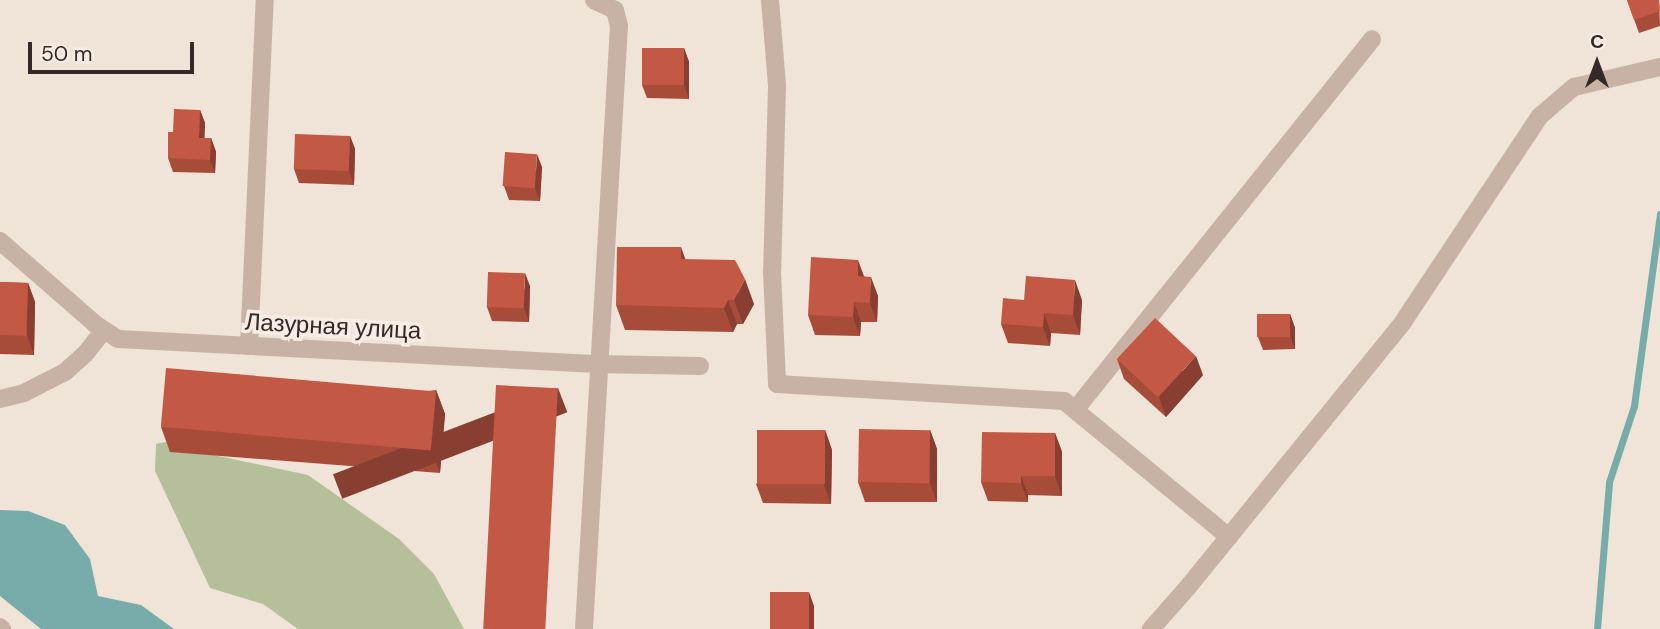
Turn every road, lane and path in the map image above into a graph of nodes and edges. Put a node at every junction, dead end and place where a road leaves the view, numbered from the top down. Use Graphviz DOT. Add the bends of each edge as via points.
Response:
graph roads {
  1 [pos="265,0"];
  2 [pos="594,0"];
  3 [pos="770,0"];
  4 [pos="1372,40"];
  5 [pos="1660,67"];
  6 [pos="0,241"];
  7 [pos="103,331"];
  8 [pos="249,346"];
  9 [pos="597,364"];
  10 [pos="700,366"];
  11 [pos="0,399"];
  12 [pos="1074,410"];
  13 [pos="1229,537"];
  14 [pos="584,629"];
  15 [pos="1150,629"];
  1 -- 8 [label="street"];
  2 -- 9 [label="street" via="615,10 619,26"];
  3 -- 12 [label="street" via="777,86 772,272 777,384 1064,401"];
  4 -- 12 [label="street"];
  5 -- 13 [label="street" via="1574,87 1540,116 1403,323"];
  6 -- 7 [label="street, Лазурная улица"];
  7 -- 8 [label="street, Лазурная улица" via="118,339"];
  7 -- 11 [label="street" via="65,372 24,393"];
  8 -- 9 [label="street, Лазурная улица"];
  9 -- 10 [label="street, Лазурная улица"];
  9 -- 14 [label="street"];
  12 -- 13 [label="street"];
  13 -- 15 [label="street"];
}
